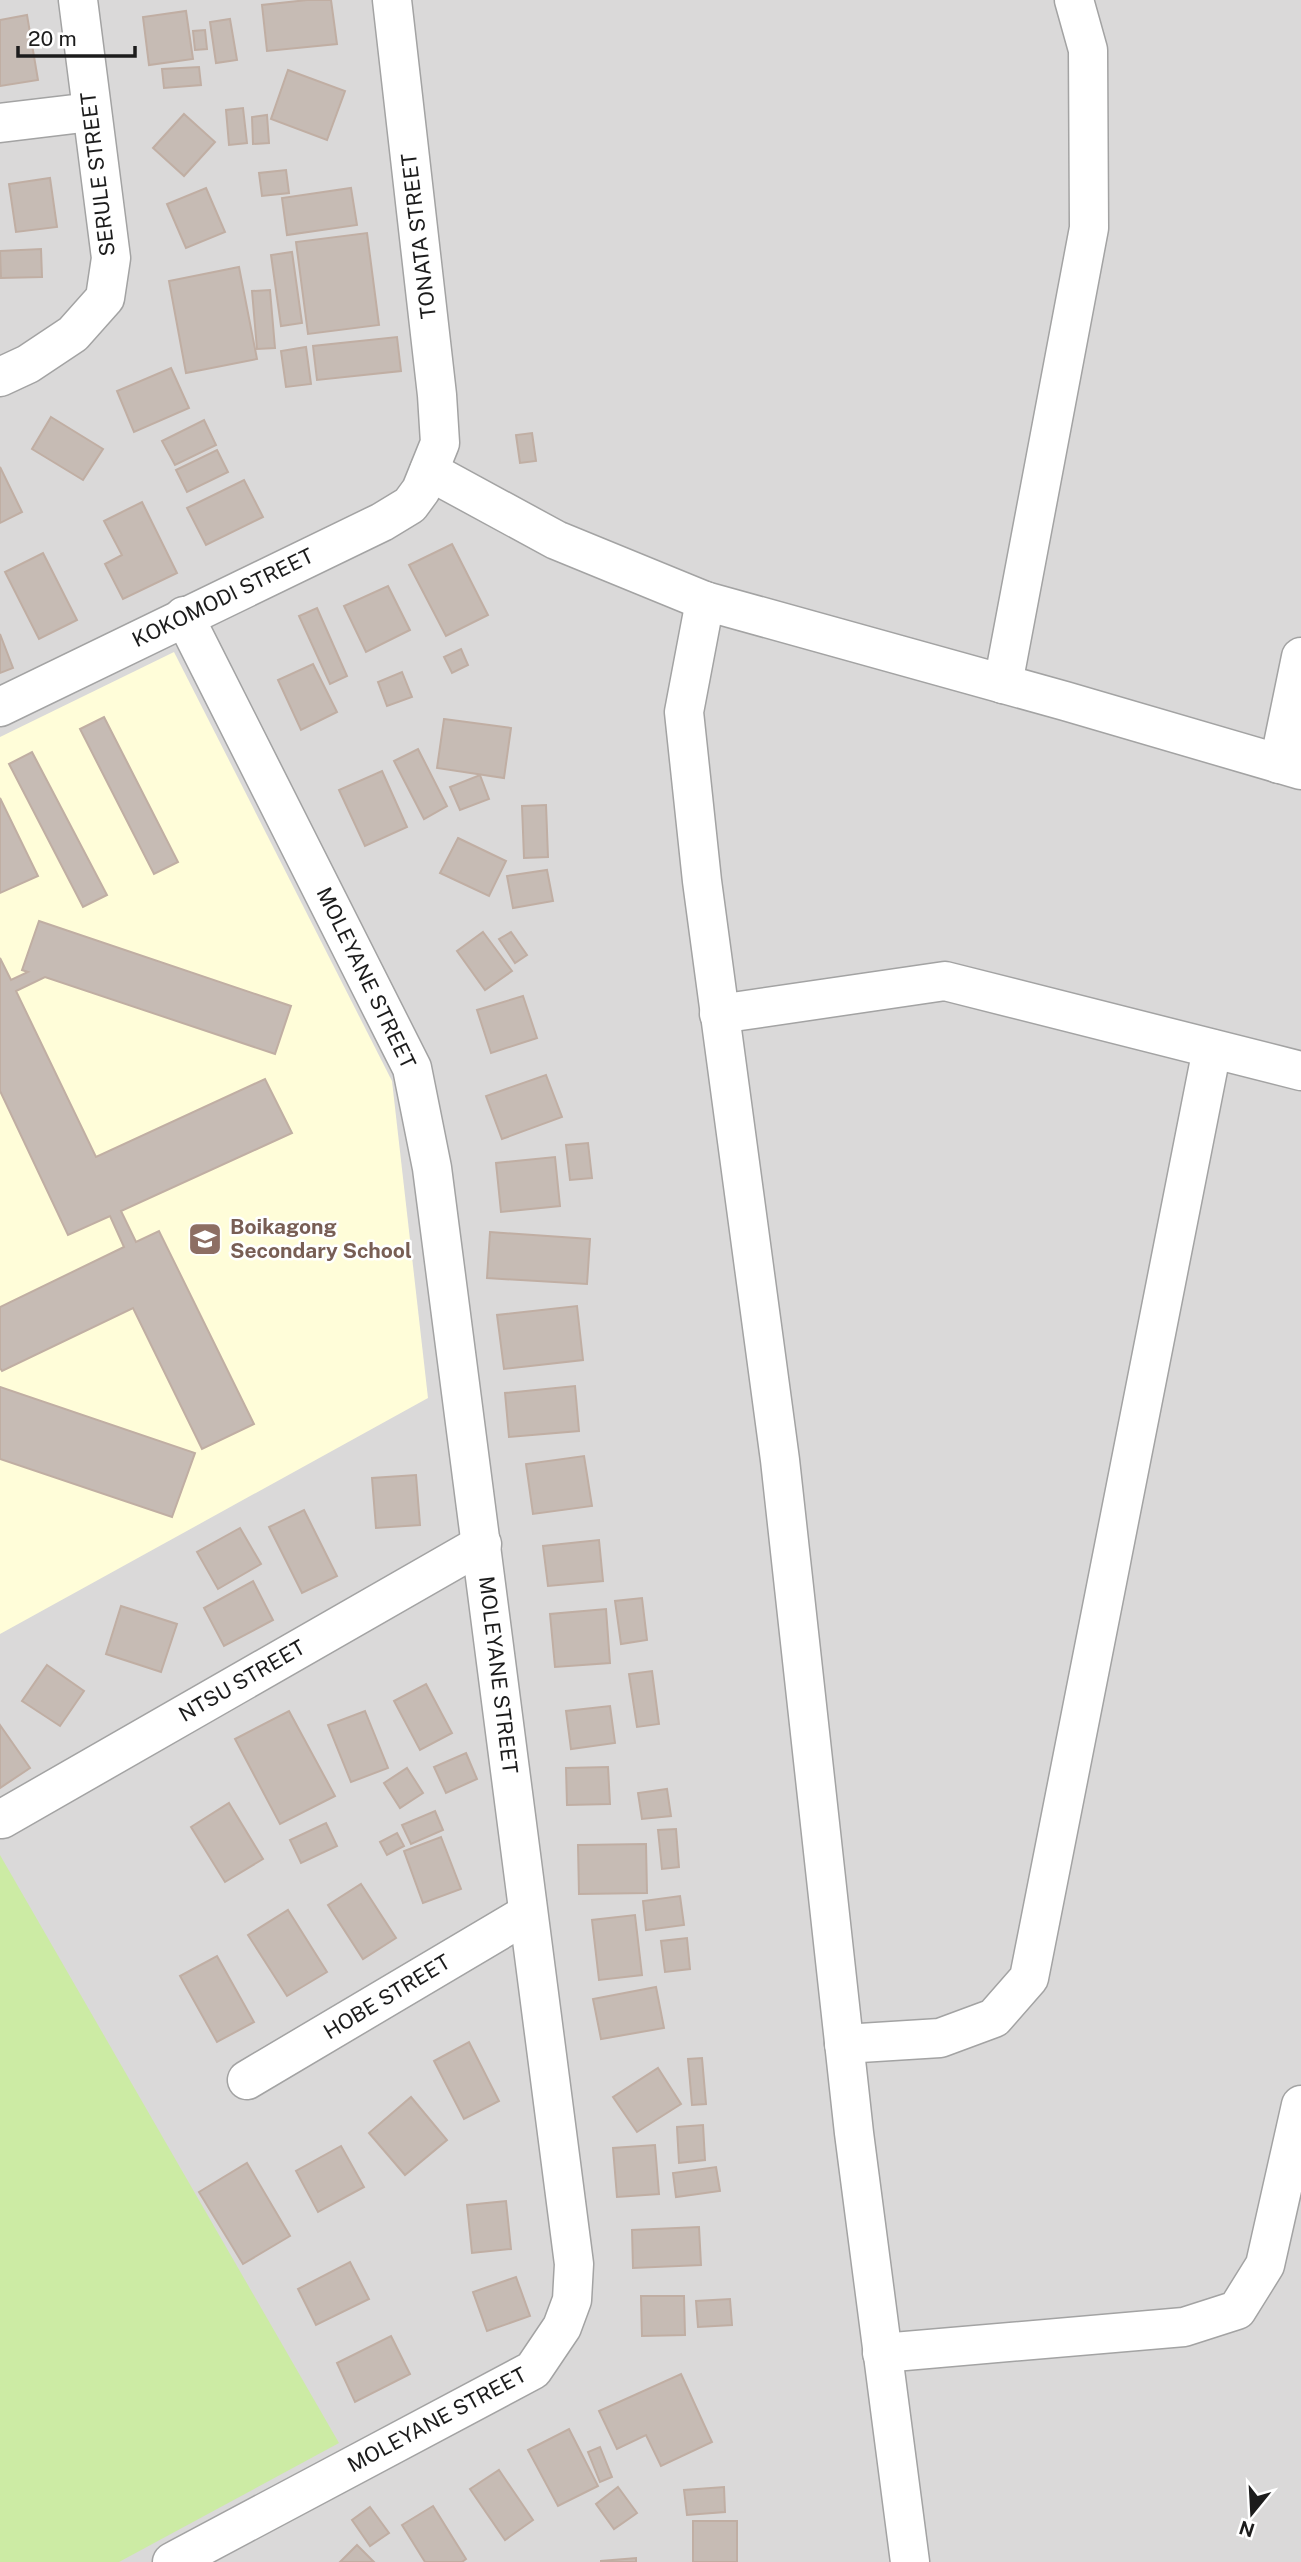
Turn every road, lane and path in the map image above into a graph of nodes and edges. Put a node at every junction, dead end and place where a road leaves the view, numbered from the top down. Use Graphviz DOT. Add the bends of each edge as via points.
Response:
graph roads {
  1 [pos="78,0"];
  2 [pos="392,0"];
  3 [pos="1074,0"];
  4 [pos="91,112"];
  5 [pos="0,123"];
  6 [pos="0,377"];
  7 [pos="429,471"];
  8 [pos="705,601"];
  9 [pos="184,616"];
  10 [pos="1301,657"];
  11 [pos="1003,684"];
  12 [pos="0,707"];
  13 [pos="1290,767"];
  14 [pos="719,1014"];
  15 [pos="1212,1049"];
  16 [pos="1301,1071"];
  17 [pos="482,1544"];
  18 [pos="2,1819"];
  19 [pos="527,1914"];
  20 [pos="844,2044"];
  21 [pos="247,2080"];
  22 [pos="1301,2105"];
  23 [pos="883,2353"];
  24 [pos="172,2562"];
  25 [pos="910,2562"];
  1 -- 4 [label="street, SERULE STREET"];
  2 -- 7 [label="street, TONATA STREET" via="437,395 440,443"];
  3 -- 11 [label="street" via="1088,50 1089,228"];
  4 -- 5 [label="street"];
  4 -- 6 [label="street, SERULE STREET" via="111,258 105,298 73,334"];
  7 -- 8 [label="street" via="556,540"];
  7 -- 9 [label="street, KOKOMODI STREET" via="410,505 382,522"];
  8 -- 11 [label="street"];
  8 -- 14 [label="street" via="684,712"];
  9 -- 12 [label="street, KOKOMODI STREET"];
  9 -- 17 [label="street, MOLEYANE STREET" via="412,1068 432,1168"];
  10 -- 13 [label="street"];
  11 -- 13 [label="street"];
  14 -- 15 [label="street" via="945,981"];
  14 -- 20 [label="street" via="780,1461"];
  15 -- 16 [label="street"];
  15 -- 20 [label="street" via="1029,1978 995,2018 940,2038"];
  17 -- 18 [label="street, NTSU STREET"];
  17 -- 19 [label="street, MOLEYANE STREET"];
  19 -- 21 [label="street, HOBE STREET"];
  19 -- 24 [label="street, MOLEYANE STREET" via="574,2264 572,2300 562,2327 533,2370"];
  20 -- 23 [label="street"];
  22 -- 23 [label="street" via="1265,2266 1237,2310 1184,2327"];
  23 -- 25 [label="street"];
}
